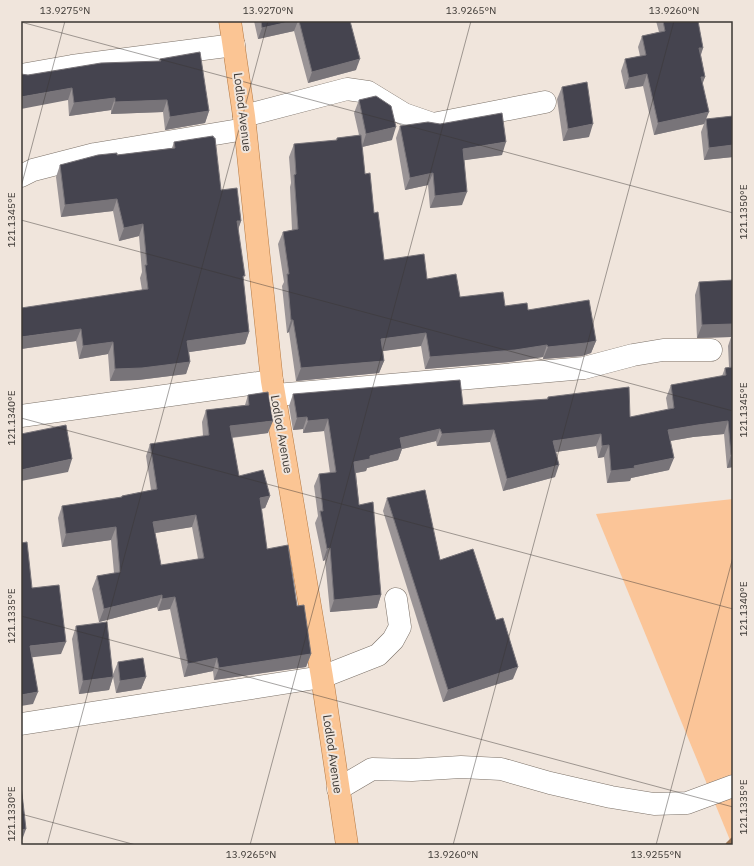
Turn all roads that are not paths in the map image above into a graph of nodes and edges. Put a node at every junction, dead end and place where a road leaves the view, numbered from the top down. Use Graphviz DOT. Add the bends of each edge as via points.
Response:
graph roads {
  1 [pos="232,32"];
  2 [pos="21,60"];
  3 [pos="71,60"];
  4 [pos="21,75"];
  5 [pos="545,102"];
  6 [pos="244,122"];
  7 [pos="21,176"];
  8 [pos="711,350"];
  9 [pos="274,388"];
  10 [pos="21,416"];
  11 [pos="396,599"];
  12 [pos="322,677"];
  13 [pos="21,724"];
  14 [pos="733,786"];
  15 [pos="338,789"];
  16 [pos="347,845"];
  1 -- 3 [label="street"];
  1 -- 6 [label="main road, Lodlod Avenue"];
  2 -- 3 [label="street"];
  3 -- 4 [label="street"];
  5 -- 6 [label="street" via="433,124 404,114 368,92 346,89"];
  6 -- 7 [label="street" via="95,154 33,170"];
  6 -- 9 [label="main road, Lodlod Avenue"];
  8 -- 9 [label="street" via="664,350 584,368"];
  9 -- 10 [label="street"];
  9 -- 12 [label="main road, Lodlod Avenue"];
  11 -- 12 [label="street" via="400,627 393,640 378,655"];
  12 -- 13 [label="street"];
  12 -- 15 [label="main road, Lodlod Avenue"];
  14 -- 15 [label="street" via="687,803 654,804 558,785 501,769 461,767 372,769"];
  15 -- 16 [label="main road, Lodlod Avenue"];
}
